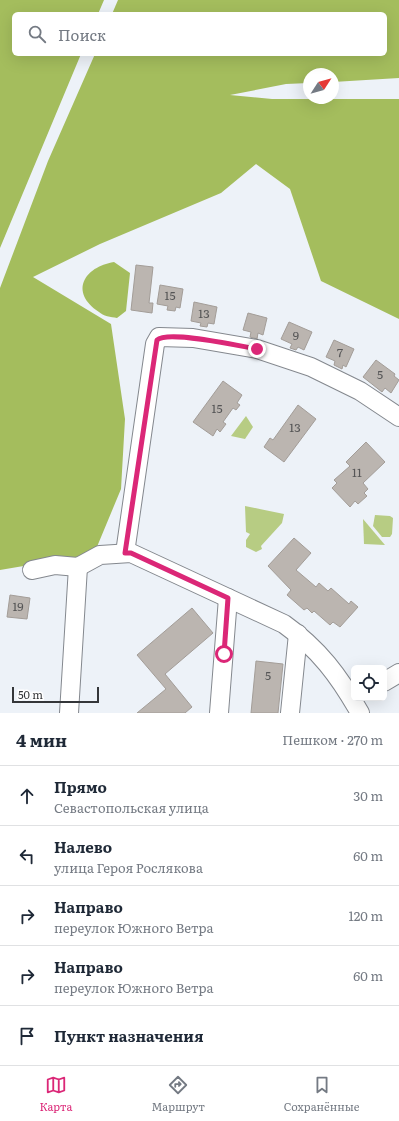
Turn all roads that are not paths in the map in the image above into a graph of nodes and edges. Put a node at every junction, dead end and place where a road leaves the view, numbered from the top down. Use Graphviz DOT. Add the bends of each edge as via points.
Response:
graph roads {
  1 [pos="399,417"];
  2 [pos="125,553"];
  3 [pos="78,568"];
  4 [pos="32,570"];
  5 [pos="228,598"];
  6 [pos="298,634"];
  7 [pos="399,673"];
  8 [pos="387,680"];
  9 [pos="357,704"];
  10 [pos="69,713"];
  11 [pos="219,713"];
  12 [pos="290,713"];
  1 -- 2 [label="street" via="360,391 311,367 257,349 193,338 159,337 155,344"];
  2 -- 3 [label="street" via="100,556"];
  2 -- 5 [label="street" via="131,553"];
  3 -- 4 [label="street" via="55,565"];
  3 -- 10 [label="street"];
  5 -- 6 [label="street" via="284,624"];
  5 -- 11 [label="street"];
  6 -- 9 [label="street" via="326,660"];
  6 -- 12 [label="street"];
  7 -- 8 [label="street"];
}
